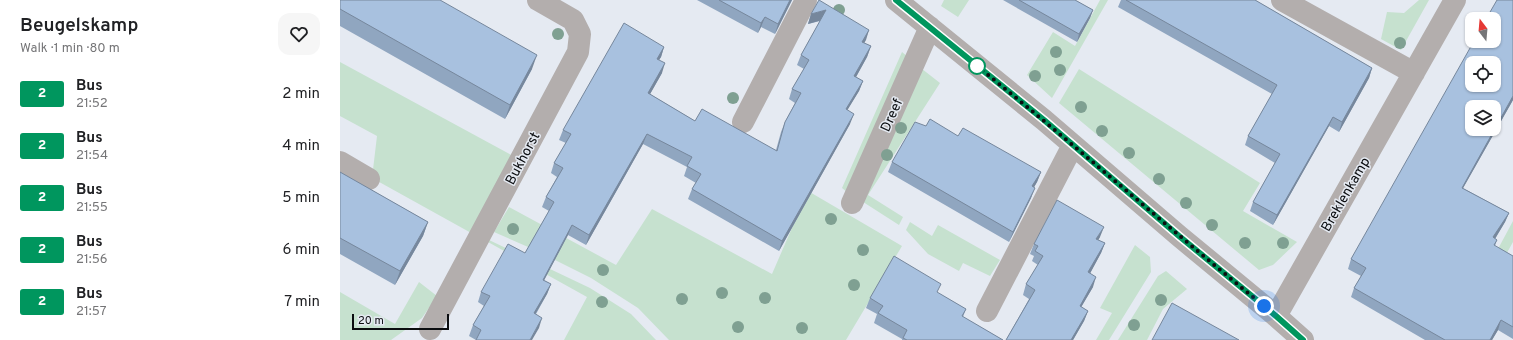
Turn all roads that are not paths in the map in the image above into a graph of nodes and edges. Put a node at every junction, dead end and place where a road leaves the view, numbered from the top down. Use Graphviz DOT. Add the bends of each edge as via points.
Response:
graph roads {
  1 [pos="538,0"];
  2 [pos="806,0"];
  3 [pos="1282,0"];
  4 [pos="1455,0"];
  5 [pos="900,2"];
  6 [pos="930,27"];
  7 [pos="1414,73"];
  8 [pos="743,122"];
  9 [pos="1073,145"];
  10 [pos="340,162"];
  11 [pos="369,179"];
  12 [pos="852,203"];
  13 [pos="987,311"];
  14 [pos="1276,316"];
  15 [pos="430,329"];
  16 [pos="1303,340"];
  1 -- 15 [label="street, Bukhorst" via="573,20 580,34 578,52"];
  2 -- 8 [label="street"];
  3 -- 7 [label="street"];
  4 -- 7 [label="street, Breklenkamp"];
  5 -- 6 [label="street"];
  6 -- 9 [label="street"];
  6 -- 12 [label="street, Dreef"];
  7 -- 14 [label="street, Breklenkamp"];
  9 -- 13 [label="street"];
  9 -- 14 [label="street"];
  10 -- 11 [label="street"];
  14 -- 16 [label="street"];
}
